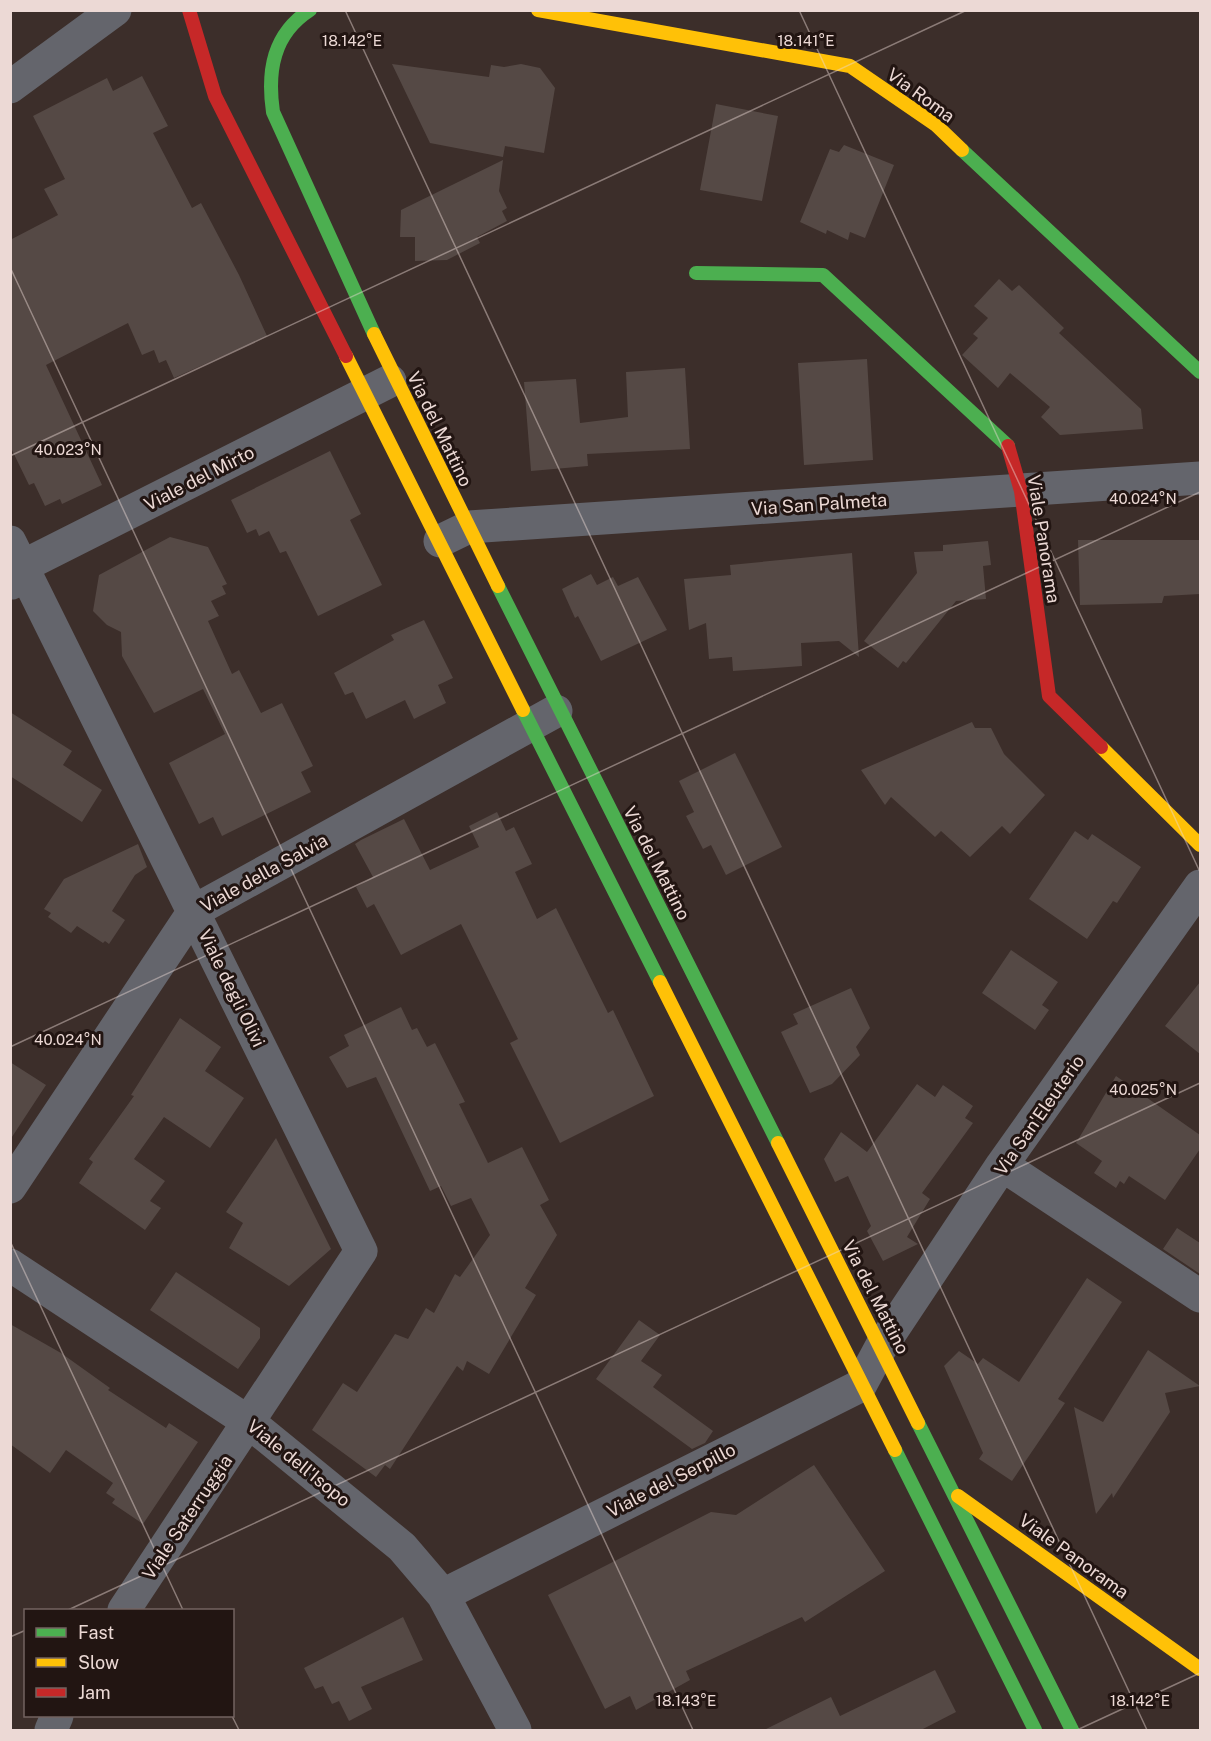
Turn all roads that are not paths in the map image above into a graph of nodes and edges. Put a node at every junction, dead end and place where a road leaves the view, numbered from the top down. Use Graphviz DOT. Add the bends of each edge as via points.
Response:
graph roads {
  1 [pos="115,10"];
  2 [pos="189,10"];
  3 [pos="310,10"];
  4 [pos="538,10"];
  5 [pos="10,87"];
  6 [pos="696,273"];
  7 [pos="1200,372"];
  8 [pos="380,386"];
  9 [pos="1200,478"];
  10 [pos="1021,491"];
  11 [pos="454,534"];
  12 [pos="15,565"];
  13 [pos="546,716"];
  14 [pos="1200,845"];
  15 [pos="1200,886"];
  16 [pos="194,911"];
  17 [pos="756,1099"];
  18 [pos="725,1115"];
  19 [pos="1002,1166"];
  20 [pos="10,1186"];
  21 [pos="10,1265"];
  22 [pos="1200,1296"];
  23 [pos="881,1347"];
  24 [pos="860,1386"];
  25 [pos="250,1423"];
  26 [pos="938,1500"];
  27 [pos="443,1595"];
  28 [pos="125,1609"];
  29 [pos="1200,1670"];
  30 [pos="57,1717"];
  31 [pos="51,1731"];
  32 [pos="515,1731"];
  33 [pos="1035,1731"];
  34 [pos="1072,1731"];
  1 -- 5 [label="street"];
  2 -- 8 [label="main road, Via del Mattino" via="215,96"];
  3 -- 8 [label="main road, Via del Mattino" via="296,17 281,38 270,68 273,112"];
  4 -- 7 [label="main road, Via Roma" via="850,66 936,125"];
  6 -- 10 [label="main road, Viale Panorama" via="823,274 1008,446"];
  8 -- 11 [label="main road, Via del Mattino"];
  8 -- 11 [label="main road, Via del Mattino"];
  8 -- 12 [label="street, Viale del Mirto"];
  9 -- 10 [label="street, Via San Palmeta"];
  10 -- 11 [label="street, Via San Palmeta"];
  10 -- 14 [label="main road, Viale Panorama" via="1049,696"];
  11 -- 13 [label="main road, Via del Mattino"];
  11 -- 13 [label="main road, Via del Mattino"];
  12 -- 16 [label="street, Viale degli Olivi"];
  13 -- 16 [label="street, Viale della Salvia"];
  13 -- 17 [label="main road, Via del Mattino"];
  13 -- 18 [label="main road, Via del Mattino"];
  15 -- 19 [label="street, Via San'Eleuterio"];
  16 -- 20 [label="street, Viale della Salvia"];
  16 -- 25 [label="street, Viale degli Olivi" via="362,1251"];
  17 -- 18 [label="street"];
  17 -- 23 [label="main road, Via del Mattino"];
  18 -- 24 [label="main road, Via del Mattino"];
  19 -- 22 [label="street"];
  19 -- 23 [label="street, Via San'Eleuterio"];
  21 -- 25 [label="street, Viale dell'Isopo"];
  23 -- 24 [label="street"];
  23 -- 26 [label="main road, Via del Mattino"];
  24 -- 26 [label="main road, Via del Mattino"];
  24 -- 27 [label="street, Viale del Serpillo"];
  25 -- 27 [label="street, Viale dell'Isopo" via="402,1547"];
  25 -- 28 [label="street, Viale Saterruggia"];
  26 -- 29 [label="main road, Viale Panorama"];
  26 -- 33 [label="main road, Via del Mattino"];
  26 -- 34 [label="main road, Via del Mattino"];
  27 -- 32 [label="street, Viale dell'Isopo"];
  30 -- 31 [label="street"];
}
